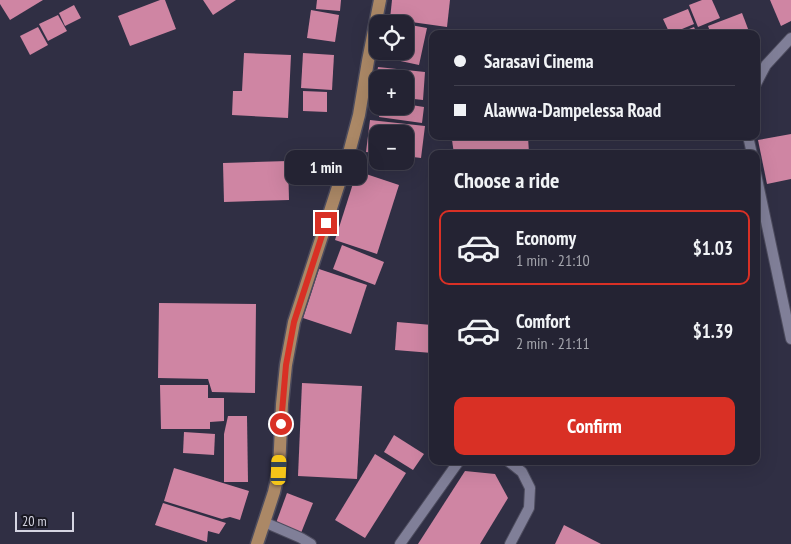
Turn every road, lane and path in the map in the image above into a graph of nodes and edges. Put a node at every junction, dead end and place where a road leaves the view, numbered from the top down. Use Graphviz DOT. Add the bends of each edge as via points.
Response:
graph roads {
  1 [pos="380,0"];
  2 [pos="791,38"];
  3 [pos="760,76"];
  4 [pos="760,193"];
  5 [pos="791,339"];
  6 [pos="456,465"];
  7 [pos="513,465"];
  8 [pos="264,522"];
  9 [pos="258,544"];
  10 [pos="311,544"];
  11 [pos="400,544"];
  12 [pos="510,544"];
  1 -- 8 [label="main road" via="349,153 294,322 282,404 279,470"];
  2 -- 3 [label="street"];
  4 -- 5 [label="street"];
  6 -- 11 [label="street"];
  7 -- 12 [label="street" via="522,472 530,488 529,508"];
  8 -- 9 [label="main road"];
  8 -- 10 [label="street"];
}
